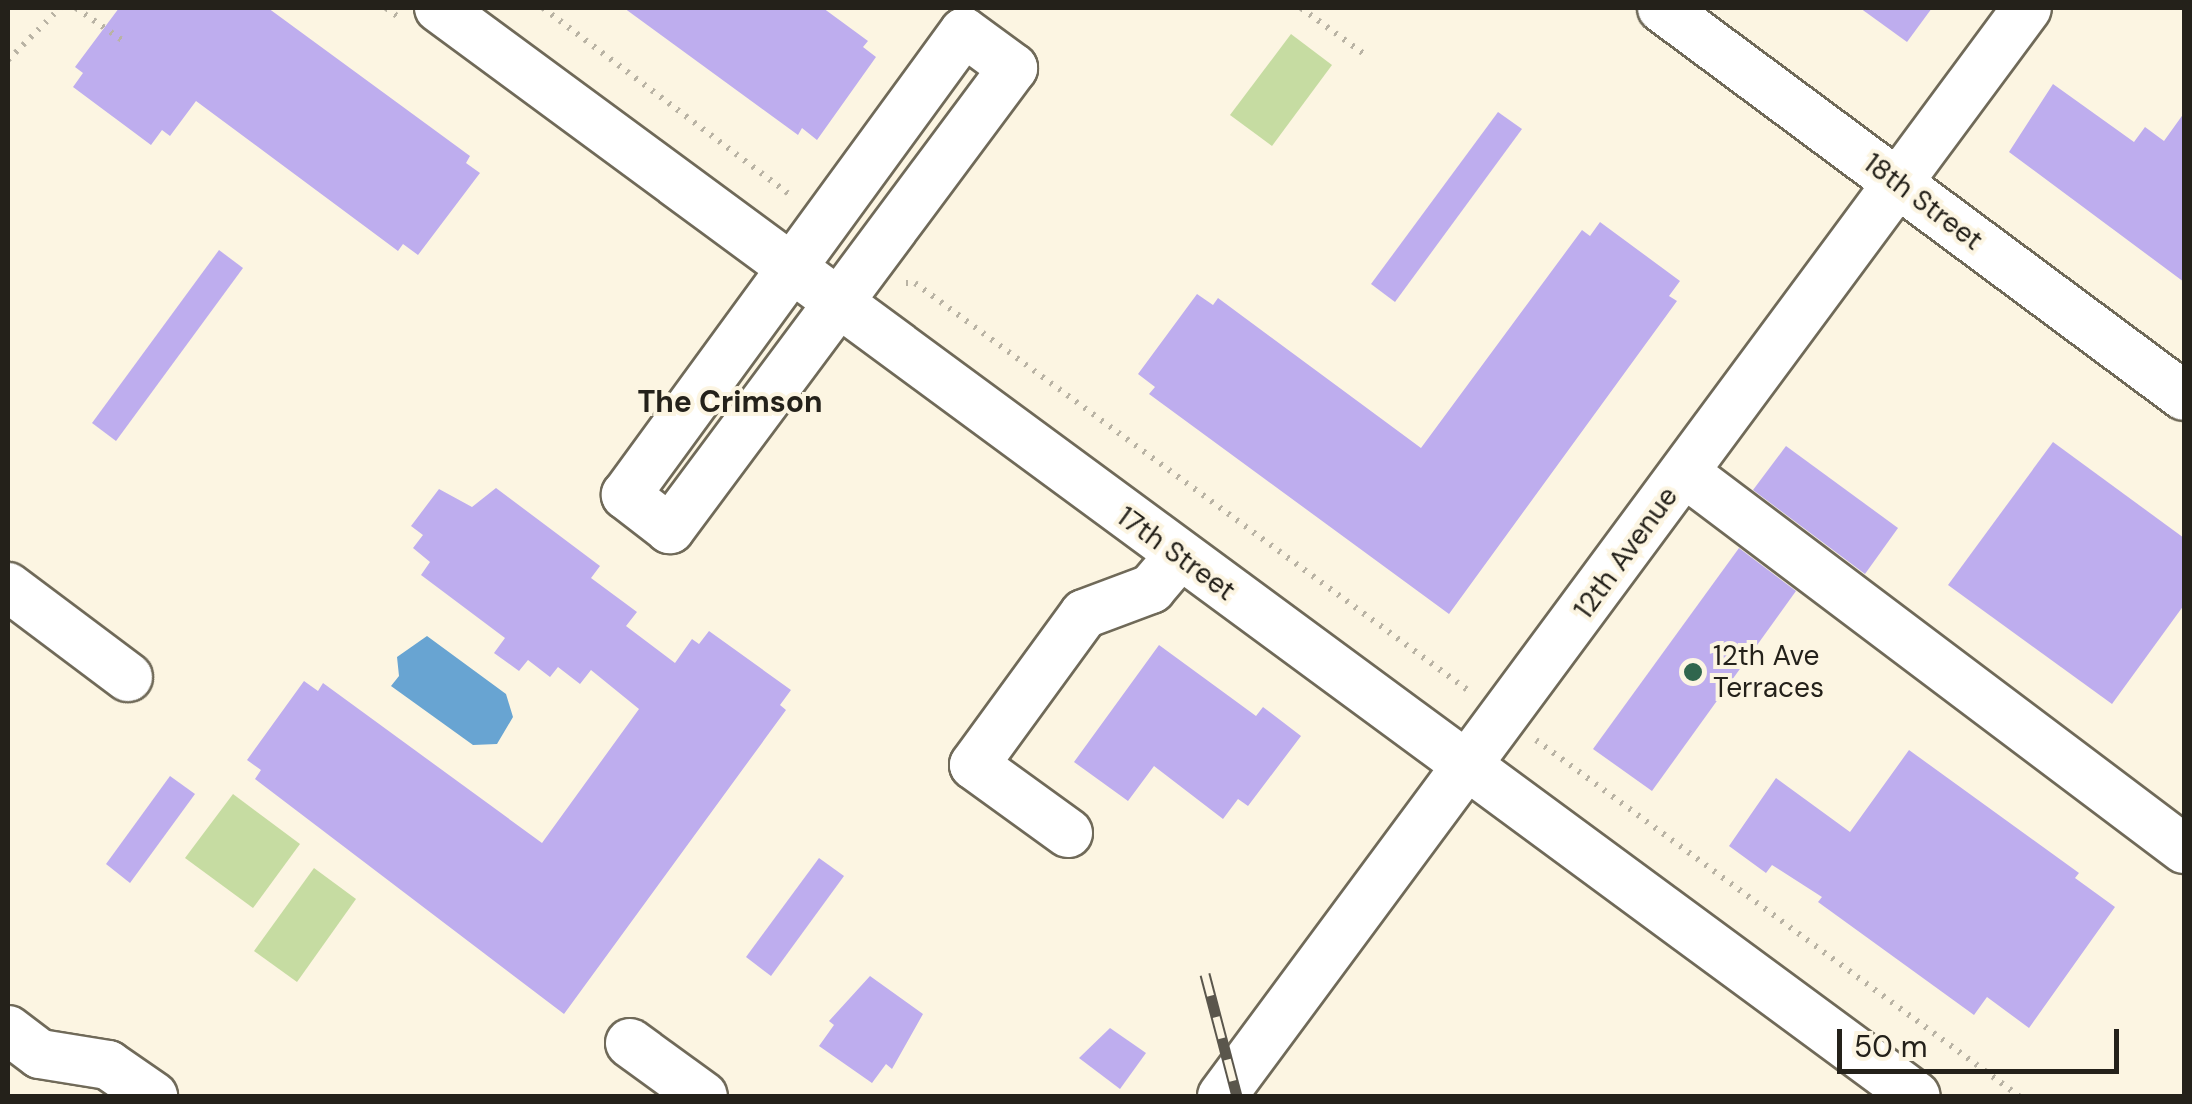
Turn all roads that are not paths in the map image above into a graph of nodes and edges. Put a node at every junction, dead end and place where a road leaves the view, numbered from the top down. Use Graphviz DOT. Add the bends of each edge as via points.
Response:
graph roads {
  1 [pos="1662,8"];
  2 [pos="2027,8"];
  3 [pos="428,19"];
  4 [pos="1898,184"];
  5 [pos="792,265"];
  6 [pos="840,301"];
  7 [pos="2184,396"];
  8 [pos="1685,473"];
  9 [pos="1179,556"];
  10 [pos="8,587"];
  11 [pos="128,677"];
  12 [pos="1467,768"];
  13 [pos="1068,833"];
  14 [pos="2184,849"];
  15 [pos="8,1030"];
  16 [pos="630,1043"];
  17 [pos="154,1096"];
  18 [pos="704,1096"];
  19 [pos="1222,1096"];
  20 [pos="1916,1096"];
  1 -- 4 [label="street, 18th Street"];
  2 -- 4 [label="street, 12th Avenue"];
  3 -- 5 [label="street, 17th Street"];
  4 -- 7 [label="street, 18th Street"];
  4 -- 8 [label="street, 12th Avenue"];
  5 -- 6 [label="street, 17th Street"];
  5 -- 6 [label="street" via="626,496 670,529"];
  5 -- 6 [label="street" via="964,32 1013,68"];
  6 -- 9 [label="street, 17th Street"];
  8 -- 12 [label="street, 12th Avenue"];
  8 -- 14 [label="street"];
  9 -- 12 [label="street, 17th Street"];
  9 -- 13 [label="street" via="1152,589 1084,614 974,765"];
  10 -- 11 [label="street"];
  12 -- 19 [label="street, 12th Avenue"];
  12 -- 20 [label="street, 17th Street"];
  15 -- 17 [label="street" via="40,1054 108,1065"];
  16 -- 18 [label="street"];
}
